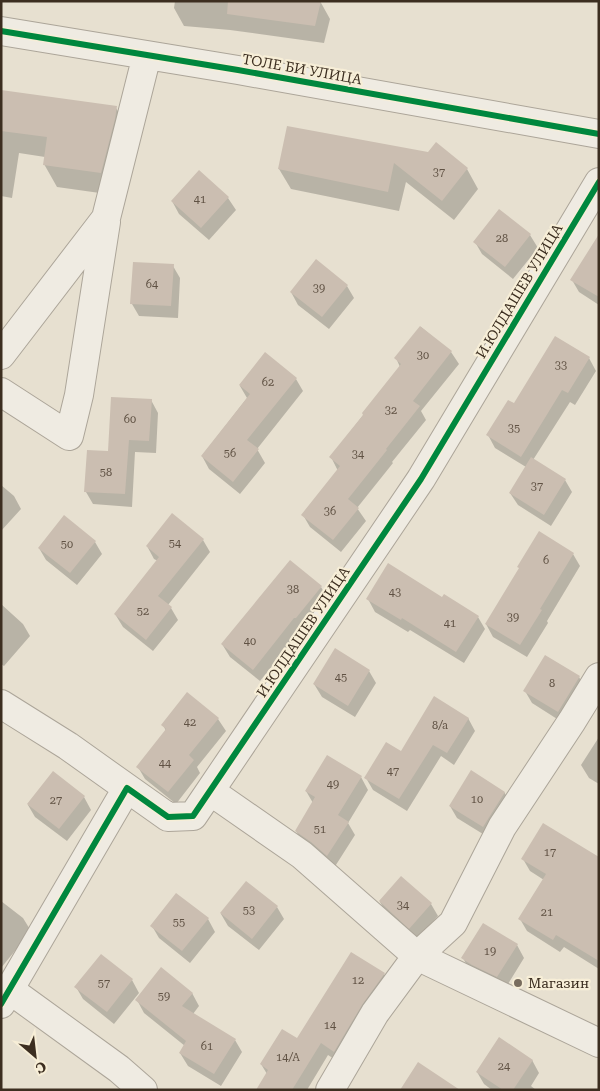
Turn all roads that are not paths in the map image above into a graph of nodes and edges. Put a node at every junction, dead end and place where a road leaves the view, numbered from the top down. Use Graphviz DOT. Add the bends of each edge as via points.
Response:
graph roads {
  1 [pos="1,31"];
  2 [pos="147,55"];
  3 [pos="599,134"];
  4 [pos="599,182"];
  5 [pos="106,218"];
  6 [pos="1,355"];
  7 [pos="1,392"];
  8 [pos="599,677"];
  9 [pos="1,704"];
  10 [pos="127,788"];
  11 [pos="210,791"];
  12 [pos="417,956"];
  13 [pos="6,997"];
  14 [pos="599,1043"];
  15 [pos="143,1090"];
  16 [pos="330,1090"];
  1 -- 2 [label="street, ТОЛЕ БИ УЛИЦА"];
  2 -- 3 [label="street, ТОЛЕ БИ УЛИЦА"];
  2 -- 5 [label="street"];
  4 -- 11 [label="street, И.ЮЛДАШЕВ УЛИЦА" via="422,479"];
  5 -- 6 [label="street"];
  5 -- 7 [label="street" via="79,395 69,436"];
  8 -- 12 [label="street" via="502,827 453,923"];
  9 -- 10 [label="street"];
  10 -- 11 [label="street, И.ЮЛДАШЕВ УЛИЦА" via="168,817 193,816"];
  10 -- 13 [label="street"];
  11 -- 12 [label="street" via="302,855"];
  12 -- 14 [label="street"];
  12 -- 16 [label="street" via="375,1013"];
  13 -- 15 [label="street" via="118,1069"];
}
